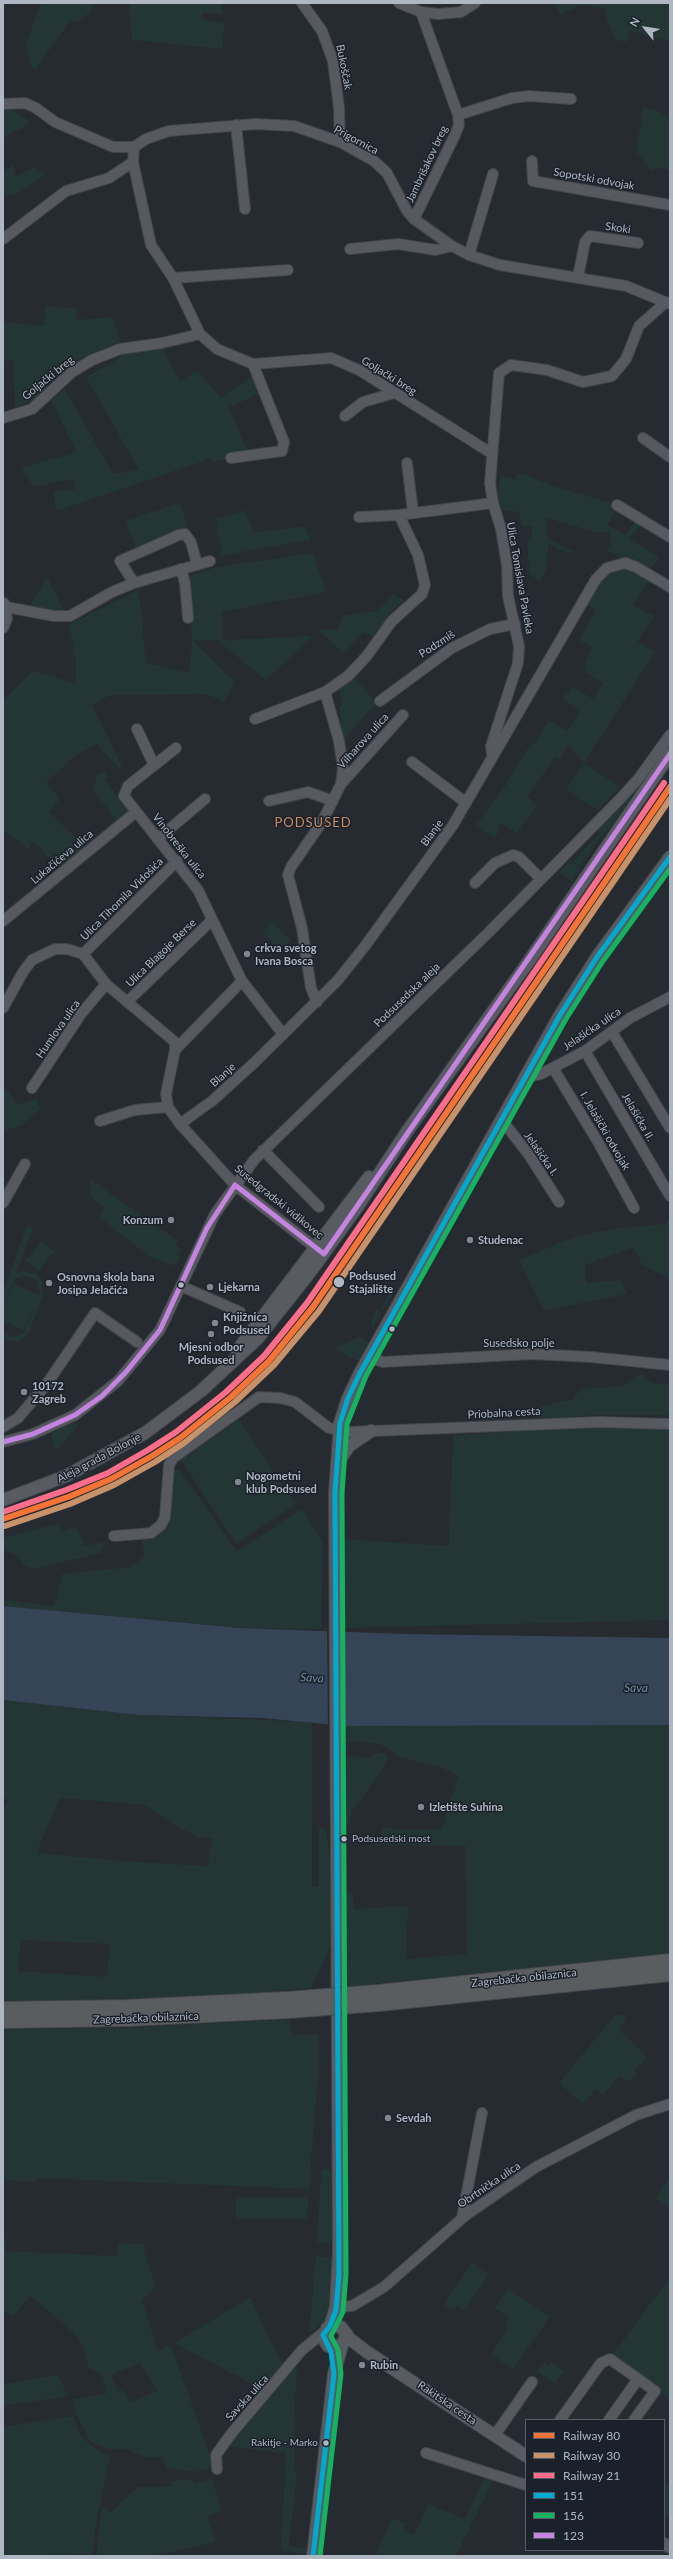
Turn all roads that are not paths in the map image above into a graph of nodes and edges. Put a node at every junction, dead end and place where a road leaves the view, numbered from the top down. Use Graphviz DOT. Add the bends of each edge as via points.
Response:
graph roads {
  1 [pos="315,3"];
  2 [pos="399,3"];
  3 [pos="475,3"];
  4 [pos="303,4"];
  5 [pos="421,12"];
  6 [pos="571,100"];
  7 [pos="3,104"];
  8 [pos="458,115"];
  9 [pos="236,125"];
  10 [pos="340,142"];
  11 [pos="134,147"];
  12 [pos="532,161"];
  13 [pos="133,162"];
  14 [pos="493,174"];
  15 [pos="670,205"];
  16 [pos="245,209"];
  17 [pos="414,219"];
  18 [pos="3,239"];
  19 [pos="638,243"];
  20 [pos="452,246"];
  21 [pos="350,249"];
  22 [pos="469,256"];
  23 [pos="288,270"];
  24 [pos="578,277"];
  25 [pos="173,278"];
  26 [pos="668,304"];
  27 [pos="200,334"];
  28 [pos="253,364"];
  29 [pos="394,393"];
  30 [pos="345,416"];
  31 [pos="3,418"];
  32 [pos="643,438"];
  33 [pos="491,453"];
  34 [pos="670,457"];
  35 [pos="231,458"];
  36 [pos="407,462"];
  37 [pos="492,503"];
  38 [pos="617,505"];
  39 [pos="413,512"];
  40 [pos="399,515"];
  41 [pos="359,517"];
  42 [pos="670,537"];
  43 [pos="210,561"];
  44 [pos="198,564"];
  45 [pos="181,570"];
  46 [pos="134,583"];
  47 [pos="670,587"];
  48 [pos="5,604"];
  49 [pos="188,618"];
  50 [pos="516,624"];
  51 [pos="3,628"];
  52 [pos="325,692"];
  53 [pos="380,701"];
  54 [pos="403,715"];
  55 [pos="255,719"];
  56 [pos="137,729"];
  57 [pos="670,734"];
  58 [pos="176,748"];
  59 [pos="670,754"];
  60 [pos="492,755"];
  61 [pos="412,762"];
  62 [pos="154,765"];
  63 [pos="341,784"];
  64 [pos="205,799"];
  65 [pos="269,801"];
  66 [pos="333,802"];
  67 [pos="465,802"];
  68 [pos="136,812"];
  69 [pos="159,838"];
  70 [pos="670,857"];
  71 [pos="177,861"];
  72 [pos="541,879"];
  73 [pos="475,883"];
  74 [pos="212,920"];
  75 [pos="3,921"];
  76 [pos="83,954"];
  77 [pos="242,981"];
  78 [pos="106,984"];
  79 [pos="670,996"];
  80 [pos="127,1002"];
  81 [pos="317,1002"];
  82 [pos="3,1008"];
  83 [pos="612,1032"];
  84 [pos="283,1034"];
  85 [pos="175,1050"];
  86 [pos="585,1050"];
  87 [pos="553,1068"];
  88 [pos="527,1077"];
  89 [pos="32,1088"];
  90 [pos="168,1107"];
  91 [pos="502,1120"];
  92 [pos="100,1121"];
  93 [pos="180,1124"];
  94 [pos="670,1128"];
  95 [pos="263,1150"];
  96 [pos="25,1164"];
  97 [pos="235,1185"];
  98 [pos="670,1196"];
  99 [pos="559,1202"];
  100 [pos="3,1203"];
  101 [pos="319,1207"];
  102 [pos="634,1208"];
  103 [pos="319,1251"];
  104 [pos="181,1286"];
  105 [pos="240,1312"];
  106 [pos="137,1342"];
  107 [pos="368,1357"];
  108 [pos="670,1365"];
  109 [pos="670,1424"];
  110 [pos="3,1427"];
  111 [pos="336,1431"];
  112 [pos="371,1431"];
  113 [pos="3,1442"];
  114 [pos="336,1467"];
  115 [pos="3,1500"];
  116 [pos="114,1536"];
  117 [pos="670,1961"];
  118 [pos="670,1974"];
  119 [pos="379,1998"];
  120 [pos="288,2005"];
  121 [pos="3,2009"];
  122 [pos="3,2021"];
  123 [pos="670,2104"];
  124 [pos="482,2113"];
  125 [pos="462,2218"];
  126 [pos="336,2308"];
  127 [pos="337,2333"];
  128 [pos="328,2346"];
  129 [pos="306,2347"];
  130 [pos="334,2374"];
  131 [pos="638,2379"];
  132 [pos="532,2382"];
  133 [pos="561,2419"];
  134 [pos="610,2419"];
  135 [pos="635,2419"];
  136 [pos="495,2435"];
  137 [pos="426,2453"];
  138 [pos="525,2455"];
  139 [pos="217,2469"];
  140 [pos="525,2485"];
  141 [pos="313,2556"];
  1 -- 4 [label="street"];
  2 -- 5 [label="street"];
  3 -- 5 [label="street" via="461,12"];
  4 -- 10 [label="street, Bukoščak" via="322,31 333,61"];
  5 -- 8 [label="street"];
  6 -- 8 [label="street, Jambrišakov breg" via="529,96 512,98"];
  7 -- 11 [label="street, Prigornica" via="25,103 55,122 113,147"];
  8 -- 17 [label="street, Jambrišakov breg" via="459,124 455,135"];
  9 -- 10 [label="street, Prigornica" via="294,126"];
  9 -- 11 [label="street, Prigornica" via="169,131 146,139"];
  9 -- 16 [label="street"];
  10 -- 17 [label="street, Prigornica" via="374,162 387,173"];
  11 -- 13 [label="street, Goljački breg"];
  12 -- 15 [label="street, Sopotski odvojak" via="533,181"];
  13 -- 18 [label="street" via="109,178 66,191"];
  13 -- 25 [label="street, Goljački breg" via="151,245"];
  14 -- 22 [label="street"];
  17 -- 20 [label="street, Prigornica"];
  19 -- 24 [label="street, Skoki" via="590,236 585,242"];
  20 -- 21 [label="street" via="436,250 398,244"];
  20 -- 22 [label="street, Prigornica"];
  22 -- 24 [label="street, Prigornica" via="500,265"];
  23 -- 25 [label="street"];
  24 -- 26 [label="street, Prigornica" via="626,286"];
  25 -- 27 [label="street, Goljački breg"];
  26 -- 33 [label="street, Ulica Tomislava Pavleka" via="639,326 626,359 612,376 583,382 547,370 511,365 499,373"];
  27 -- 28 [label="street, Goljački breg" via="217,349"];
  27 -- 31 [label="street, Goljački breg" via="120,349 92,360 72,372 32,409"];
  28 -- 29 [label="street, Goljački breg" via="331,358 359,370"];
  28 -- 35 [label="street" via="284,447 282,451"];
  29 -- 30 [label="street" via="363,402"];
  29 -- 33 [label="street, Goljački breg"];
  32 -- 34 [label="street"];
  33 -- 37 [label="street, Ulica Tomislava Pavleka"];
  36 -- 39 [label="street"];
  37 -- 39 [label="street"];
  37 -- 50 [label="street, Ulica Tomislava Pavleka" via="501,529 507,565 508,596"];
  38 -- 42 [label="street"];
  39 -- 40 [label="street"];
  40 -- 41 [label="street"];
  40 -- 52 [label="street" via="418,555 425,585 422,594 392,621 358,667"];
  43 -- 44 [label="street"];
  44 -- 45 [label="street"];
  44 -- 46 [label="street" via="191,542 185,534 179,535 120,560"];
  45 -- 46 [label="street"];
  45 -- 49 [label="street" via="185,583"];
  46 -- 48 [label="street" via="112,592 70,616 54,616"];
  47 -- 60 [label="street, Blanje" via="636,566 625,563 607,568 596,579"];
  48 -- 51 [label="street" via="7,619"];
  50 -- 53 [label="street, Podzmiš" via="490,629 452,648"];
  50 -- 60 [label="street, Ulica Tomislava Pavleka" via="520,646 518,663 491,746"];
  52 -- 55 [label="street"];
  52 -- 63 [label="street" via="339,741 343,768"];
  54 -- 63 [label="street, Vilharova ulica"];
  56 -- 62 [label="street"];
  57 -- 72 [label="street, Podsusedska aleja" via="629,788"];
  58 -- 62 [label="street, Vinobreška ulica"];
  59 -- 103 [label="main road, Aleja grada Bolonje" via="380,1174"];
  60 -- 67 [label="street, Blanje"];
  61 -- 67 [label="street"];
  62 -- 68 [label="street, Vinobreška ulica" via="128,786 124,793"];
  63 -- 66 [label="street"];
  64 -- 69 [label="street"];
  65 -- 66 [label="street" via="308,792"];
  66 -- 81 [label="street" via="288,875 302,928 311,988"];
  67 -- 81 [label="street, Blanje" via="442,841 365,946"];
  68 -- 69 [label="street, Vinobreška ulica"];
  68 -- 75 [label="street, Lukačićeva ulica"];
  69 -- 71 [label="street, Vinobreška ulica"];
  70 -- 88 [label="main road" via="597,957 560,1015"];
  71 -- 74 [label="street, Vinobreška ulica" via="201,894"];
  71 -- 76 [label="street, Ulica Tihomila Vidošića"];
  72 -- 73 [label="street" via="519,856 513,855 495,863"];
  72 -- 95 [label="street, Podsusedska aleja" via="432,989"];
  74 -- 77 [label="street, Vinobreška ulica"];
  74 -- 80 [label="street, Ulica Blagoje Berse"];
  76 -- 78 [label="street"];
  76 -- 82 [label="street" via="67,949 55,949 32,960"];
  77 -- 84 [label="street, Vinobreška ulica"];
  77 -- 85 [label="street"];
  78 -- 80 [label="street"];
  78 -- 89 [label="street, Humlova ulica" via="81,1014"];
  79 -- 83 [label="street, Jelašićka ulica" via="630,1018"];
  80 -- 85 [label="street" via="170,1037 175,1042"];
  81 -- 84 [label="street, Blanje"];
  83 -- 86 [label="street, Jelašićka ulica"];
  83 -- 94 [label="street"];
  84 -- 93 [label="street, Blanje" via="232,1084"];
  85 -- 90 [label="street" via="166,1094"];
  86 -- 87 [label="street, Jelašićka ulica"];
  86 -- 98 [label="street, Jelašićka II."];
  87 -- 88 [label="street, Jelašićka ulica"];
  87 -- 102 [label="street, I. Jelašički odvojak"];
  88 -- 91 [label="main road"];
  90 -- 92 [label="street" via="135,1110"];
  90 -- 93 [label="street, Susedgradski vidikovec"];
  91 -- 99 [label="street, Jelašićka I." via="529,1155"];
  91 -- 107 [label="main road"];
  93 -- 97 [label="street, Susedgradski vidikovec"];
  95 -- 97 [label="street, Podsusedska aleja"];
  95 -- 101 [label="street"];
  96 -- 100 [label="street"];
  97 -- 103 [label="street, Susedgradski vidikovec"];
  97 -- 104 [label="street, Podsusedska aleja" via="215,1214"];
  103 -- 115 [label="main road, Aleja grada Bolonje" via="224,1370 187,1403 145,1434 110,1454 66,1476"];
  104 -- 105 [label="street"];
  104 -- 113 [label="street, Podsusedska aleja" via="160,1330 114,1385 75,1415 33,1434"];
  106 -- 110 [label="street" via="95,1313 46,1385 18,1418"];
  107 -- 108 [label="street, Susedsko polje" via="383,1362 532,1354"];
  107 -- 111 [label="main road" via="348,1398"];
  109 -- 112 [label="street, Priobalna cesta" via="592,1422"];
  111 -- 112 [label="street, Priobalna cesta"];
  111 -- 114 [label="main road"];
  111 -- 116 [label="street" via="322,1424 295,1402 259,1397 173,1458 169,1465 165,1517 161,1525 151,1533"];
  112 -- 114 [label="main road" via="348,1446"];
  114 -- 126 [label="main road" via="339,2237"];
  117 -- 119 [label="highway, Zagrebačka obilaznica"];
  118 -- 119 [label="highway, Zagrebačka obilaznica"];
  119 -- 120 [label="highway, bridge"];
  120 -- 121 [label="highway, Zagrebačka obilaznica"];
  120 -- 122 [label="highway, Zagrebačka obilaznica" via="143,2019"];
  123 -- 125 [label="street, Obrtnička ulica" via="636,2115 536,2167"];
  124 -- 125 [label="street"];
  125 -- 126 [label="street, Obrtnička ulica" via="384,2287 352,2306"];
  126 -- 127 [label="main road"];
  127 -- 128 [label="main road, Rakitska cesta" via="334,2348"];
  127 -- 129 [label="street, Savska ulica"];
  127 -- 130 [label="main road"];
  127 -- 136 [label="main road, Rakitska cesta"];
  128 -- 129 [label="street" via="315,2344"];
  128 -- 130 [label="main road"];
  129 -- 139 [label="street, Savska ulica" via="223,2444 216,2455"];
  130 -- 141 [label="main road"];
  131 -- 133 [label="street" via="610,2359 604,2361"];
  131 -- 134 [label="street"];
  131 -- 135 [label="street" via="655,2390"];
  132 -- 136 [label="street"];
  136 -- 138 [label="main road, Rakitska cesta"];
  137 -- 140 [label="street"];
}
